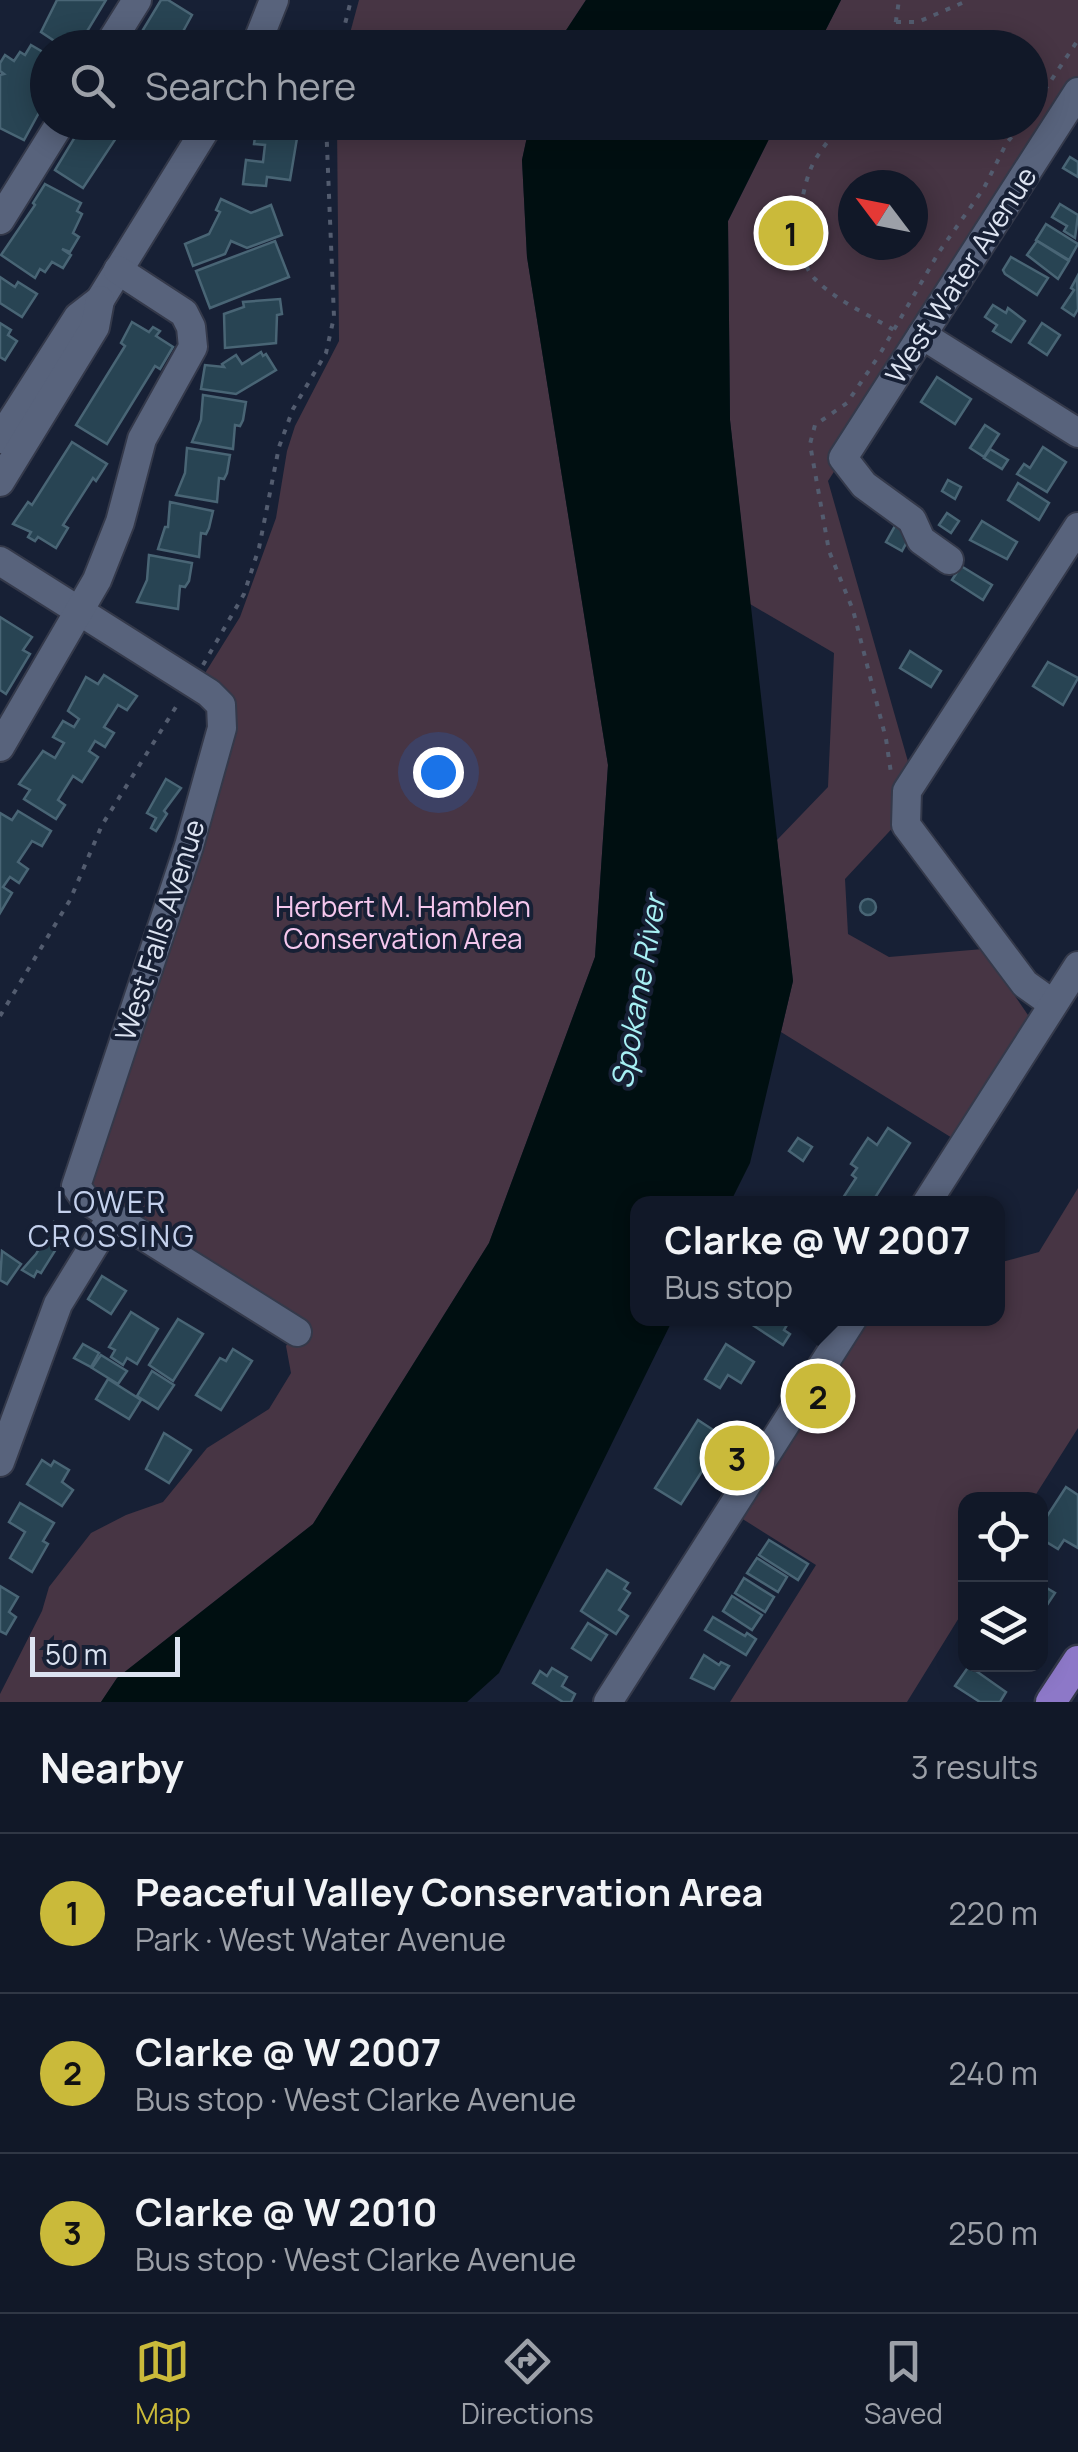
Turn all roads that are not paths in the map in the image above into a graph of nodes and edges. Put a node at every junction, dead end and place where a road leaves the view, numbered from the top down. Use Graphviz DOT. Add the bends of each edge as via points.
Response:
graph roads {
  1 [pos="137,0"];
  2 [pos="274,0"];
  3 [pos="119,30"];
  4 [pos="263,30"];
  5 [pos="1078,92"];
  6 [pos="1048,139"];
  7 [pos="50,140"];
  8 [pos="199,140"];
  9 [pos="1047,140"];
  10 [pos="0,220"];
  11 [pos="118,270"];
  12 [pos="100,300"];
  13 [pos="922,335"];
  14 [pos="1078,432"];
  15 [pos="0,439"];
  16 [pos="0,482"];
  17 [pos="1078,527"];
  18 [pos="950,560"];
  19 [pos="0,561"];
  20 [pos="79,611"];
  21 [pos="0,748"];
  22 [pos="1078,966"];
  23 [pos="1053,1004"];
  24 [pos="931,1196"];
  25 [pos="112,1216"];
  26 [pos="848,1326"];
  27 [pos="297,1332"];
  28 [pos="0,1462"];
  29 [pos="1078,1661"];
  30 [pos="608,1702"];
  31 [pos="1052,1702"];
  1 -- 3 [label="street"];
  2 -- 4 [label="street"];
  5 -- 6 [label="street, West Water Avenue"];
  7 -- 10 [label="street"];
  8 -- 11 [label="street"];
  9 -- 13 [label="street, West Water Avenue"];
  11 -- 12 [label="street"];
  11 -- 20 [label="street" via="184,313 194,341 142,439 115,537"];
  12 -- 15 [label="street" via="78,317"];
  12 -- 16 [label="street" via="94,326"];
  13 -- 14 [label="street"];
  13 -- 18 [label="street, West Water Avenue" via="843,458 854,476 912,520 920,540"];
  17 -- 23 [label="street" via="907,792 906,825 1025,984"];
  19 -- 20 [label="street"];
  20 -- 21 [label="street"];
  20 -- 25 [label="street, West Falls Avenue" via="221,705 222,728 189,846 78,1173 80,1196"];
  22 -- 23 [label="street"];
  23 -- 24 [label="street"];
  25 -- 27 [label="street"];
  25 -- 28 [label="street" via="58,1304"];
  26 -- 30 [label="street"];
  29 -- 31 [label="main road"];
}
